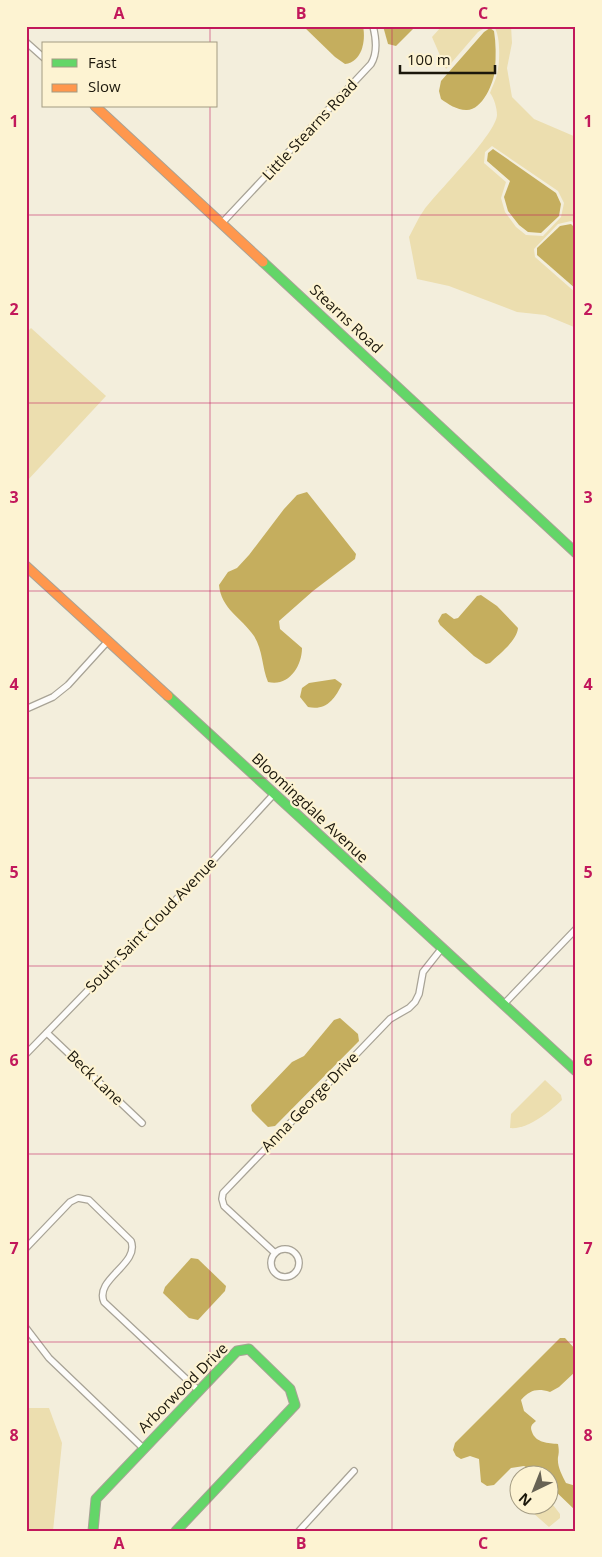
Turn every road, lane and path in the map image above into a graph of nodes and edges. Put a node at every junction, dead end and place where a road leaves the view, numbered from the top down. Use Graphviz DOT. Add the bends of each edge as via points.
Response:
graph roads {
  1 [pos="373,26"];
  2 [pos="26,42"];
  3 [pos="42,56"];
  4 [pos="98,108"];
  5 [pos="222,223"];
  6 [pos="576,553"];
  7 [pos="26,566"];
  8 [pos="108,641"];
  9 [pos="26,709"];
  10 [pos="274,794"];
  11 [pos="576,929"];
  12 [pos="442,948"];
  13 [pos="503,1005"];
  14 [pos="47,1033"];
  15 [pos="26,1054"];
  16 [pos="561,1059"];
  17 [pos="576,1071"];
  18 [pos="576,1077"];
  19 [pos="142,1123"];
  20 [pos="26,1248"];
  21 [pos="275,1253"];
  22 [pos="26,1328"];
  23 [pos="198,1390"];
  24 [pos="143,1448"];
  25 [pos="354,1471"];
  26 [pos="93,1531"];
  27 [pos="176,1531"];
  28 [pos="299,1531"];
  1 -- 5 [label="street, Little Stearns Road" via="376,45 371,64"];
  2 -- 3 [label="street"];
  4 -- 5 [label="street, Stearns Road"];
  5 -- 6 [label="street, Stearns Road"];
  7 -- 8 [label="street, Bloomingdale Avenue"];
  8 -- 9 [label="street" via="68,685"];
  8 -- 10 [label="street, Bloomingdale Avenue"];
  10 -- 12 [label="street, Bloomingdale Avenue"];
  10 -- 14 [label="street, South Saint Cloud Avenue"];
  11 -- 13 [label="street"];
  12 -- 13 [label="street, Bloomingdale Avenue"];
  12 -- 21 [label="street, Anna George Drive" via="423,972 415,1002 390,1019 223,1193 224,1206"];
  13 -- 16 [label="street, Bloomingdale Avenue"];
  14 -- 15 [label="street, South Saint Cloud Avenue"];
  14 -- 19 [label="street, Beck Lane"];
  16 -- 17 [label="street, Bloomingdale Avenue"];
  16 -- 18 [label="street"];
  20 -- 23 [label="street" via="70,1202 78,1198 89,1200 132,1245 131,1255 103,1289 104,1302"];
  21 -- 21 [label="street" via="271,1263 278,1275 288,1277 297,1271 300,1261 294,1252 284,1248"];
  22 -- 24 [label="street" via="49,1358"];
  23 -- 24 [label="street, Arborwood Drive"];
  23 -- 27 [label="street, Arborwood Drive" via="237,1351 249,1349 290,1389 295,1404"];
  24 -- 26 [label="street, Arborwood Drive" via="96,1499"];
  25 -- 28 [label="street"];
}
